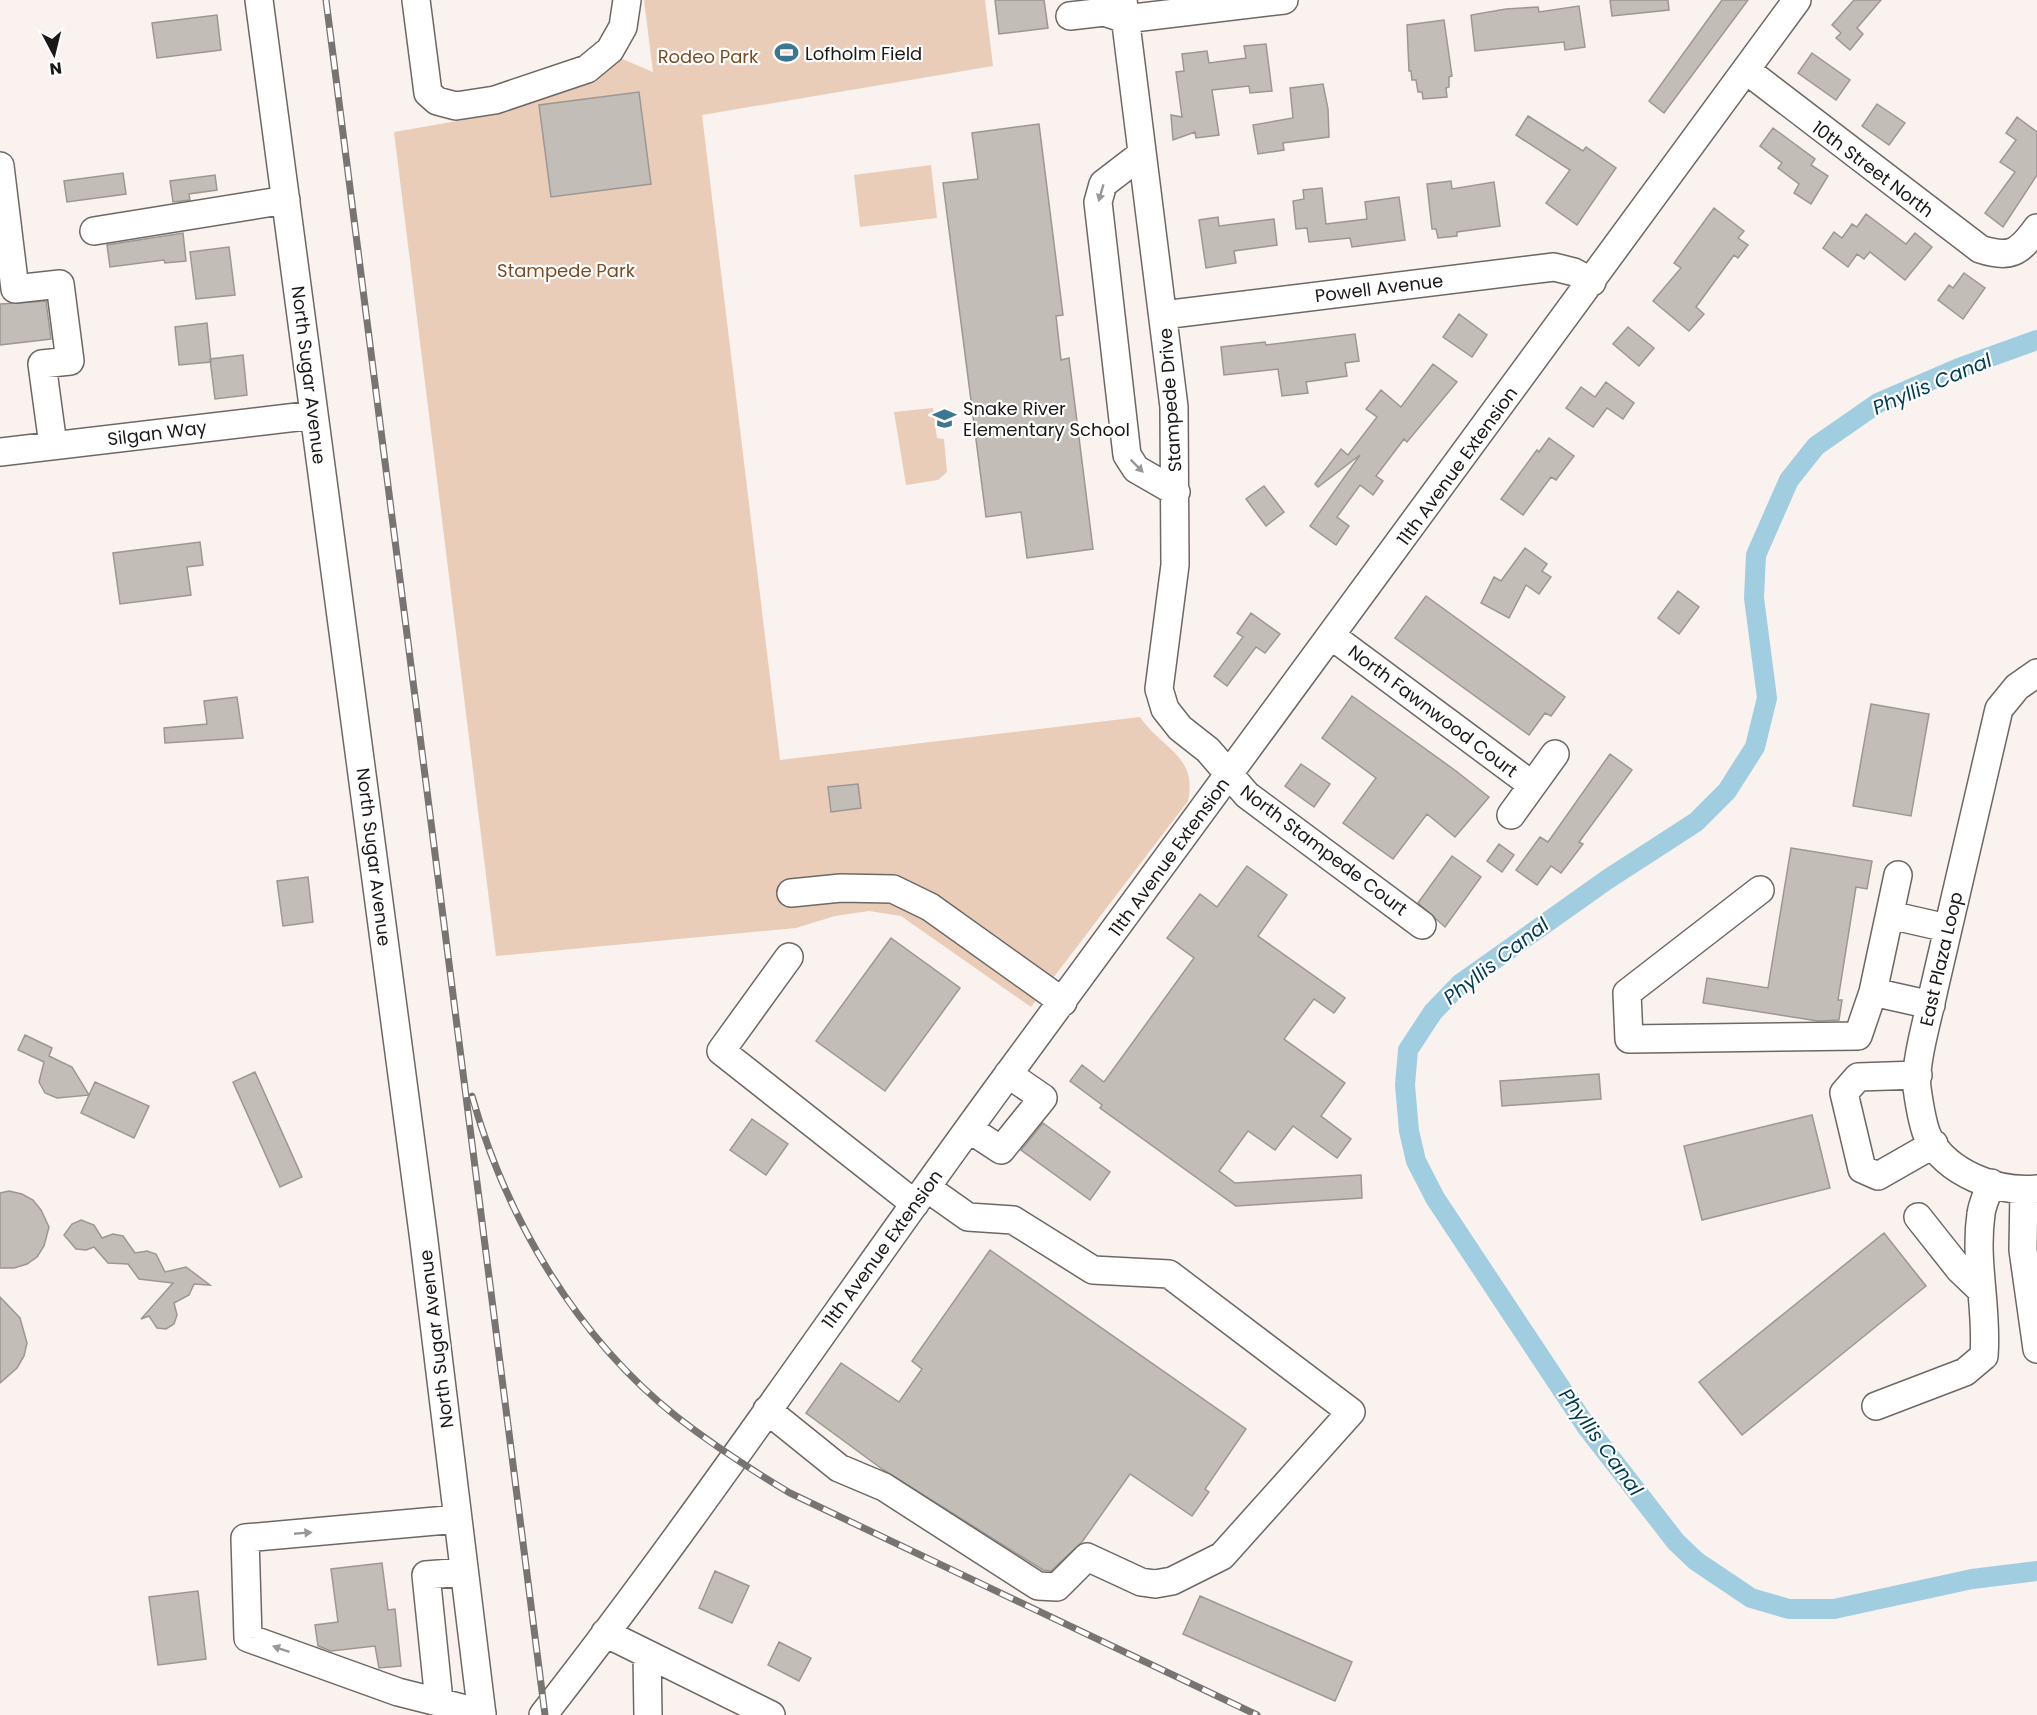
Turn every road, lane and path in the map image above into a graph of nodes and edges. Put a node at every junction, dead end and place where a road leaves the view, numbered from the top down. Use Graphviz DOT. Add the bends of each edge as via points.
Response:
graph roads {
  1 [pos="259,0"];
  2 [pos="416,0"];
  3 [pos="627,0"];
  4 [pos="1284,0"];
  5 [pos="1797,0"];
  6 [pos="1194,5"];
  7 [pos="1124,10"];
  8 [pos="1070,16"];
  9 [pos="1746,70"];
  10 [pos="1142,153"];
  11 [pos="0,166"];
  12 [pos="286,200"];
  13 [pos="2037,228"];
  14 [pos="94,231"];
  15 [pos="1592,282"];
  16 [pos="1163,315"];
  17 [pos="314,415"];
  18 [pos="53,445"];
  19 [pos="0,452"];
  20 [pos="1176,492"];
  21 [pos="1333,637"];
  22 [pos="2037,673"];
  23 [pos="1555,754"];
  24 [pos="1229,774"];
  25 [pos="1533,785"];
  26 [pos="1510,815"];
  27 [pos="1898,875"];
  28 [pos="1760,890"];
  29 [pos="791,893"];
  30 [pos="1890,915"];
  31 [pos="1422,925"];
  32 [pos="1947,928"];
  33 [pos="789,957"];
  34 [pos="1873,992"];
  35 [pos="1064,1002"];
  36 [pos="1931,1005"];
  37 [pos="1008,1074"];
  38 [pos="1918,1075"];
  39 [pos="969,1129"];
  40 [pos="1934,1144"];
  41 [pos="1991,1183"];
  42 [pos="2030,1190"];
  43 [pos="921,1196"];
  44 [pos="1918,1217"];
  45 [pos="2030,1249"];
  46 [pos="1982,1290"];
  47 [pos="2037,1348"];
  48 [pos="1876,1406"];
  49 [pos="766,1410"];
  50 [pos="458,1519"];
  51 [pos="464,1572"];
  52 [pos="605,1633"];
  53 [pos="647,1654"];
  54 [pos="439,1701"];
  55 [pos="482,1714"];
  56 [pos="649,1714"];
  57 [pos="543,1715"];
  58 [pos="771,1715"];
  1 -- 12 [label="street, North Sugar Avenue"];
  2 -- 3 [label="street" via="428,93 437,101 456,106 495,100 587,69 610,50 623,27"];
  4 -- 6 [label="street"];
  5 -- 9 [label="street, 11th Avenue Extension"];
  6 -- 7 [label="street"];
  7 -- 8 [label="street"];
  7 -- 10 [label="street, Stampede Drive"];
  9 -- 13 [label="street, 10th Street North" via="1980,249 2007,254 2021,249"];
  9 -- 15 [label="street, 11th Avenue Extension"];
  10 -- 16 [label="street, Stampede Drive"];
  10 -- 20 [label="street, one-way" via="1103,184 1098,202 1127,455 1136,469"];
  11 -- 18 [label="street" via="15,290 60,284 70,361 42,364"];
  12 -- 14 [label="street"];
  12 -- 17 [label="street, North Sugar Avenue"];
  15 -- 16 [label="street, Powell Avenue" via="1554,267"];
  15 -- 21 [label="street, 11th Avenue Extension"];
  16 -- 20 [label="street, Stampede Drive" via="1174,407"];
  17 -- 18 [label="street, Silgan Way"];
  17 -- 50 [label="street, North Sugar Avenue"];
  18 -- 19 [label="street, Silgan Way"];
  20 -- 24 [label="street, Stampede Drive" via="1175,565 1159,689 1165,709 1180,728 1208,750"];
  21 -- 24 [label="street, 11th Avenue Extension"];
  21 -- 25 [label="street, North Fawnwood Court"];
  22 -- 32 [label="street, East Plaza Loop" via="2017,687 1999,709"];
  23 -- 25 [label="street, North Fawnwood Court"];
  24 -- 31 [label="street, North Stampede Court" via="1247,795"];
  24 -- 35 [label="street, 11th Avenue Extension"];
  25 -- 26 [label="street, North Fawnwood Court"];
  27 -- 30 [label="street"];
  28 -- 34 [label="street" via="1628,993 1629,1039 1858,1036"];
  29 -- 35 [label="street" via="841,888 893,889 930,907"];
  30 -- 32 [label="street"];
  30 -- 34 [label="street"];
  32 -- 36 [label="street, East Plaza Loop"];
  33 -- 43 [label="street" via="721,1051"];
  34 -- 36 [label="street"];
  35 -- 37 [label="street, 11th Avenue Extension"];
  36 -- 38 [label="street, East Plaza Loop"];
  37 -- 39 [label="street, 11th Avenue Extension"];
  37 -- 39 [label="street" via="1042,1098 1000,1150"];
  38 -- 40 [label="street, East Plaza Loop" via="1928,1136"];
  38 -- 40 [label="street" via="1858,1077 1844,1093 1862,1170 1878,1176"];
  39 -- 43 [label="street, 11th Avenue Extension"];
  40 -- 41 [label="street, East Plaza Loop" via="1950,1165"];
  41 -- 42 [label="street, East Plaza Loop"];
  41 -- 46 [label="street" via="1981,1213"];
  42 -- 45 [label="street"];
  43 -- 49 [label="street, 11th Avenue Extension"];
  43 -- 49 [label="street" via="968,1217 1013,1220 1093,1270 1169,1274 1351,1412 1222,1556 1172,1581 1155,1584 1141,1582 1087,1557 1057,1587 1051,1588 1038,1586 884,1487 839,1467"];
  44 -- 46 [label="street" via="1960,1270"];
  45 -- 47 [label="street"];
  46 -- 48 [label="street" via="1984,1356 1965,1372"];
  49 -- 52 [label="street, 11th Avenue Extension"];
  50 -- 51 [label="street, North Sugar Avenue"];
  54 -- 50 [label="street, one-way" via="398,1692 248,1638 245,1538"];
  51 -- 54 [label="street" via="426,1575"];
  51 -- 55 [label="street, North Sugar Avenue"];
  52 -- 53 [label="street"];
  52 -- 57 [label="street, 11th Avenue Extension"];
  53 -- 56 [label="street"];
  53 -- 58 [label="street"];
  54 -- 55 [label="street"];
}
